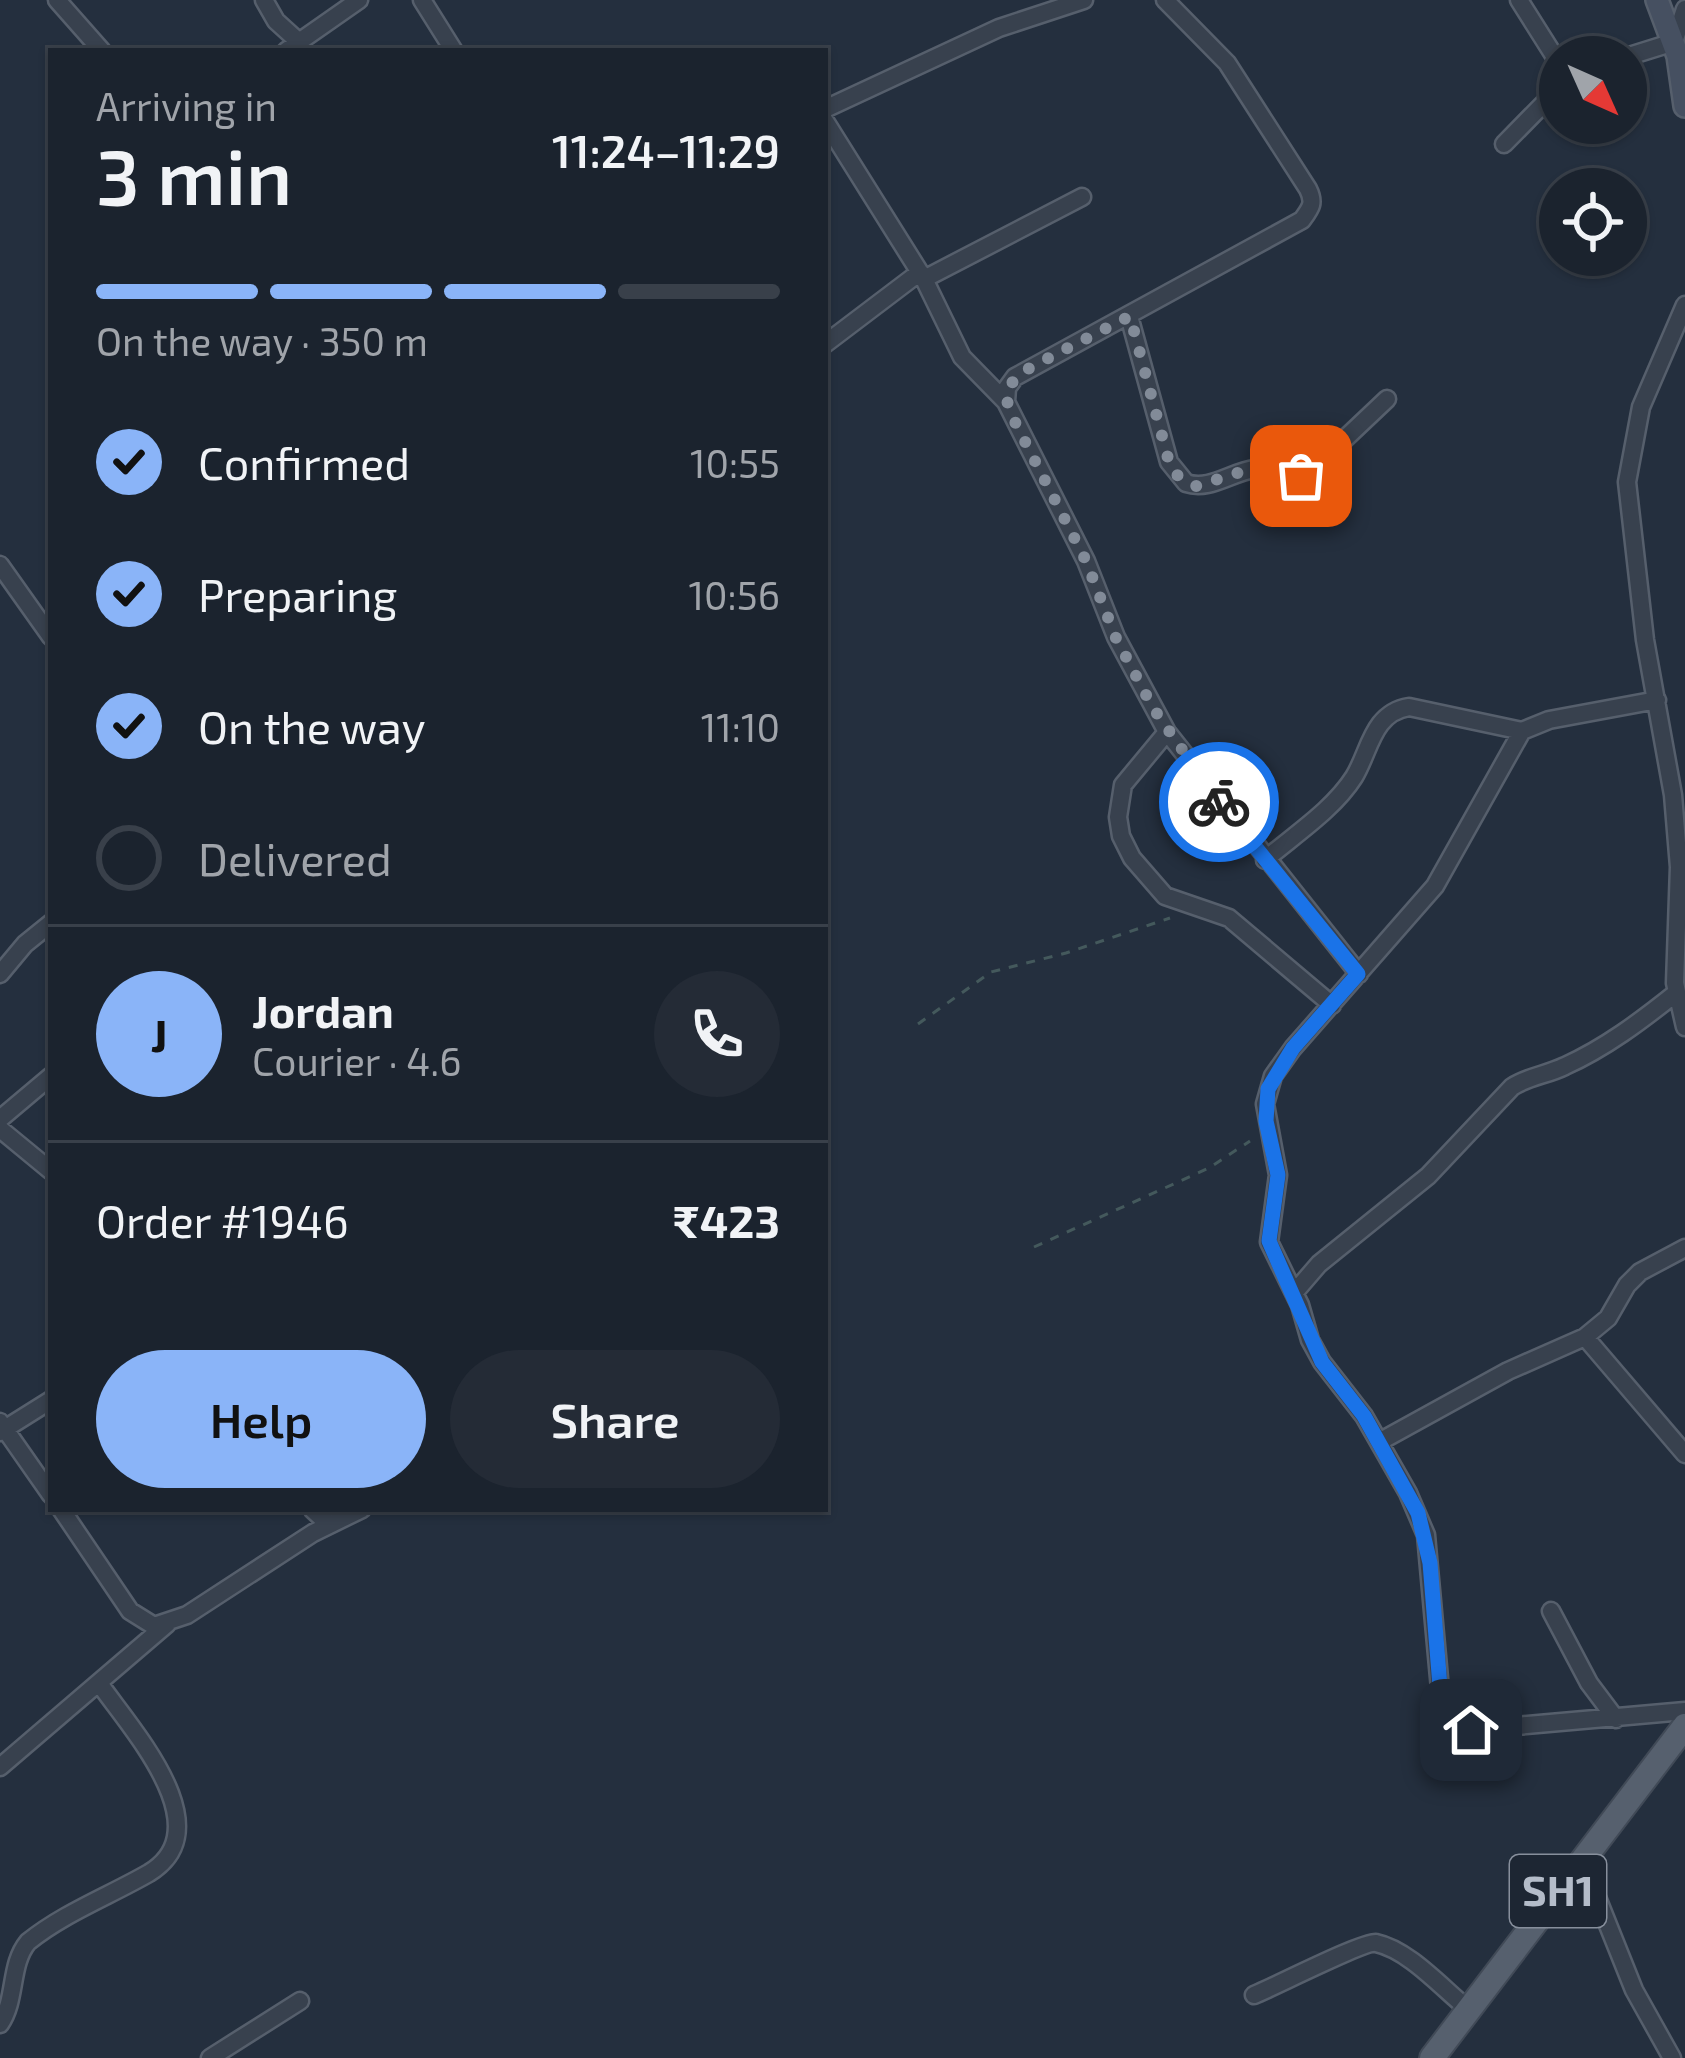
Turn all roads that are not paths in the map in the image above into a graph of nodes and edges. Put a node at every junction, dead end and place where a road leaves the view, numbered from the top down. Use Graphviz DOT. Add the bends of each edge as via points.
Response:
graph roads {
  1 [pos="57,0"];
  2 [pos="264,0"];
  3 [pos="359,0"];
  4 [pos="422,0"];
  5 [pos="1084,0"];
  6 [pos="1166,0"];
  7 [pos="1519,0"];
  8 [pos="1657,0"];
  9 [pos="1685,9"];
  10 [pos="1542,36"];
  11 [pos="1674,42"];
  12 [pos="292,46"];
  13 [pos="99,48"];
  14 [pos="452,48"];
  15 [pos="1647,51"];
  16 [pos="1684,95"];
  17 [pos="828,108"];
  18 [pos="1539,108"];
  19 [pos="828,126"];
  20 [pos="1504,144"];
  21 [pos="1082,197"];
  22 [pos="922,276"];
  23 [pos="1685,305"];
  24 [pos="1130,316"];
  25 [pos="828,342"];
  26 [pos="1387,399"];
  27 [pos="1006,402"];
  28 [pos="0,565"];
  29 [pos="48,634"];
  30 [pos="1657,700"];
  31 [pos="1522,730"];
  32 [pos="1167,732"];
  33 [pos="1265,860"];
  34 [pos="48,926"];
  35 [pos="0,974"];
  36 [pos="1358,974"];
  37 [pos="1676,993"];
  38 [pos="1332,1005"];
  39 [pos="1685,1027"];
  40 [pos="48,1079"];
  41 [pos="0,1119"];
  42 [pos="0,1129"];
  43 [pos="48,1169"];
  44 [pos="1685,1248"];
  45 [pos="1294,1293"];
  46 [pos="1585,1337"];
  47 [pos="48,1402"];
  48 [pos="1685,1419"];
  49 [pos="2,1428"];
  50 [pos="1667,1430"];
  51 [pos="1378,1442"];
  52 [pos="1685,1454"];
  53 [pos="48,1491"];
  54 [pos="64,1512"];
  55 [pos="315,1512"];
  56 [pos="356,1512"];
  57 [pos="329,1525"];
  58 [pos="1551,1611"];
  59 [pos="167,1624"];
  60 [pos="99,1683"];
  61 [pos="1685,1711"];
  62 [pos="1616,1719"];
  63 [pos="1685,1726"];
  64 [pos="0,1768"];
  65 [pos="1582,1860"];
  66 [pos="1254,1995"];
  67 [pos="300,2001"];
  68 [pos="1468,2009"];
  69 [pos="0,2024"];
  70 [pos="210,2058"];
  71 [pos="1432,2058"];
  72 [pos="1672,2058"];
  1 -- 13 [label="street"];
  2 -- 12 [label="street"];
  3 -- 12 [label="street"];
  4 -- 14 [label="street"];
  5 -- 17 [label="street" via="998,28"];
  6 -- 24 [label="street" via="1227,63 1312,199 1302,220"];
  7 -- 10 [label="street"];
  8 -- 11 [label="street"];
  9 -- 11 [label="street"];
  11 -- 15 [label="street"];
  11 -- 16 [label="street"];
  18 -- 20 [label="street"];
  19 -- 22 [label="street"];
  21 -- 22 [label="street"];
  22 -- 25 [label="street"];
  22 -- 27 [label="street" via="962,357"];
  23 -- 30 [label="street" via="1641,406 1627,482"];
  24 -- 26 [label="street" via="1169,462 1186,483 1250,469 1301,476"];
  24 -- 27 [label="street" via="1016,377"];
  27 -- 32 [label="street"];
  28 -- 29 [label="street"];
  30 -- 31 [label="street"];
  30 -- 37 [label="street" via="1678,848"];
  31 -- 33 [label="street" via="1397,709 1375,731 1344,790"];
  31 -- 36 [label="street" via="1435,886"];
  32 -- 33 [label="street"];
  32 -- 38 [label="street" via="1123,785 1121,836 1150,883 1180,904 1229,918"];
  33 -- 36 [label="street"];
  34 -- 35 [label="street"];
  36 -- 38 [label="street"];
  37 -- 39 [label="street"];
  37 -- 45 [label="street" via="1579,1059 1512,1087 1428,1176"];
  38 -- 45 [label="street" via="1273,1076 1265,1104 1278,1175 1269,1241"];
  40 -- 41 [label="street"];
  42 -- 43 [label="street"];
  44 -- 46 [label="street" via="1640,1272 1609,1318"];
  45 -- 51 [label="street" via="1322,1362"];
  46 -- 50 [label="street"];
  46 -- 51 [label="street"];
  47 -- 49 [label="street"];
  48 -- 50 [label="street"];
  49 -- 53 [label="street"];
  50 -- 52 [label="street"];
  51 -- 62 [label="street" via="1426,1535 1448,1722 1471,1730"];
  54 -- 59 [label="street" via="130,1611 154,1626"];
  55 -- 57 [label="street"];
  56 -- 57 [label="street"];
  57 -- 59 [label="street"];
  58 -- 62 [label="street"];
  59 -- 60 [label="street"];
  60 -- 64 [label="street"];
  60 -- 69 [label="street" via="167,1782 176,1810 173,1848 152,1871 28,1942"];
  61 -- 62 [label="street"];
  63 -- 65 [label="main road, SH1"];
  65 -- 68 [label="main road, SH1"];
  65 -- 72 [label="street" via="1634,1990"];
  66 -- 68 [label="street" via="1364,1942 1411,1962"];
  67 -- 70 [label="street"];
  68 -- 71 [label="main road, SH1"];
}
